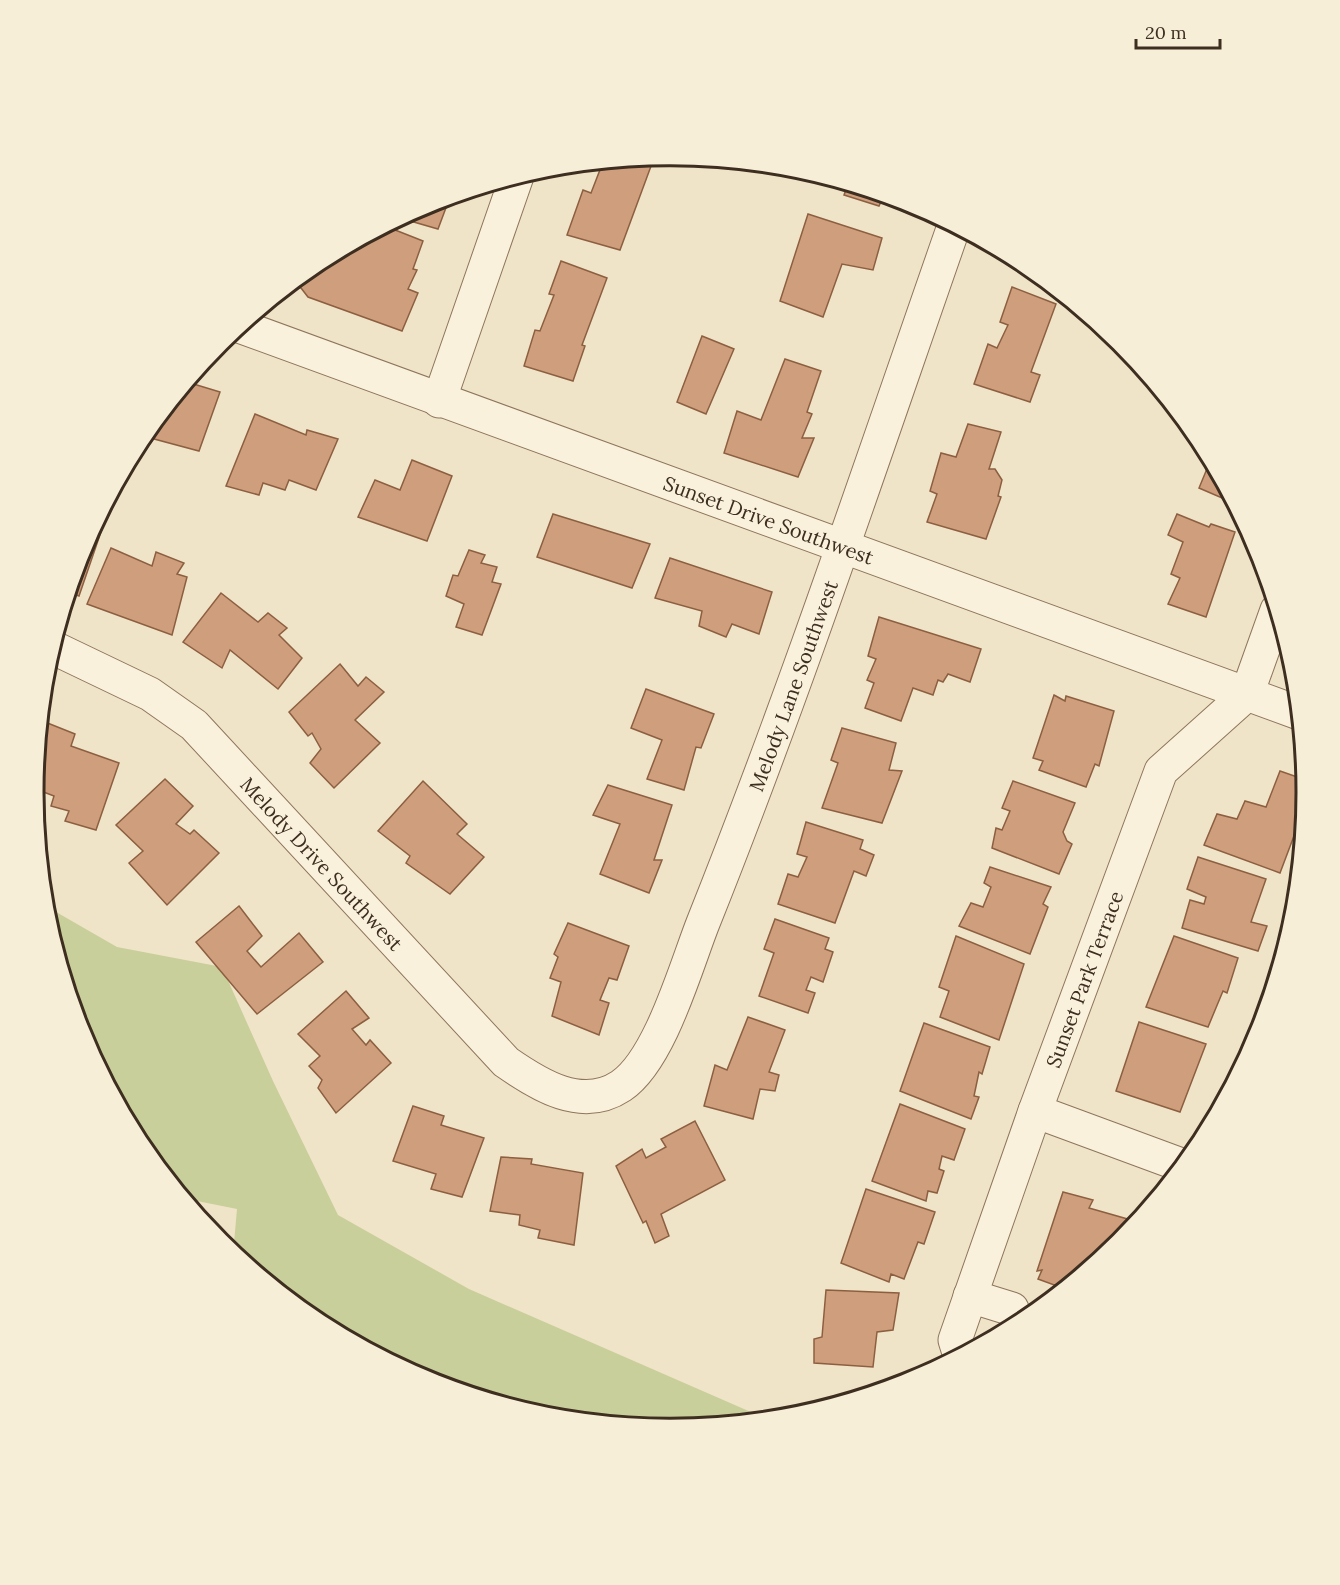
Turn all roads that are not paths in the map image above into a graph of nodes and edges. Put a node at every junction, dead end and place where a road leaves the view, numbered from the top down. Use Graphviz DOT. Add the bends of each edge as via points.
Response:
graph roads {
  1 [pos="514,186"];
  2 [pos="951,233"];
  3 [pos="248,329"];
  4 [pos="439,401"];
  5 [pos="842,546"];
  6 [pos="1273,622"];
  7 [pos="60,651"];
  8 [pos="1247,694"];
  9 [pos="1291,710"];
  10 [pos="578,1097"];
  11 [pos="1035,1111"];
  12 [pos="1175,1163"];
  13 [pos="970,1296"];
  14 [pos="1014,1315"];
  15 [pos="958,1348"];
  1 -- 4 [label="street"];
  2 -- 5 [label="street, Melody Lane Southwest"];
  3 -- 4 [label="street, Sunset Drive Southwest"];
  4 -- 5 [label="street, Sunset Drive Southwest"];
  5 -- 8 [label="street, Sunset Drive Southwest"];
  5 -- 10 [label="street, Melody Lane Southwest" via="658,1038 641,1069 621,1086 599,1096"];
  6 -- 8 [label="street"];
  7 -- 10 [label="street, Melody Drive Southwest" via="150,694 194,725 506,1062 530,1078"];
  8 -- 9 [label="street, Sunset Drive Southwest"];
  8 -- 11 [label="street, Sunset Park Terrace" via="1161,771"];
  11 -- 12 [label="street"];
  11 -- 13 [label="street, Sunset Park Terrace"];
  13 -- 14 [label="street" via="1011,1309"];
  13 -- 15 [label="street, Sunset Park Terrace" via="955,1340"];
}
